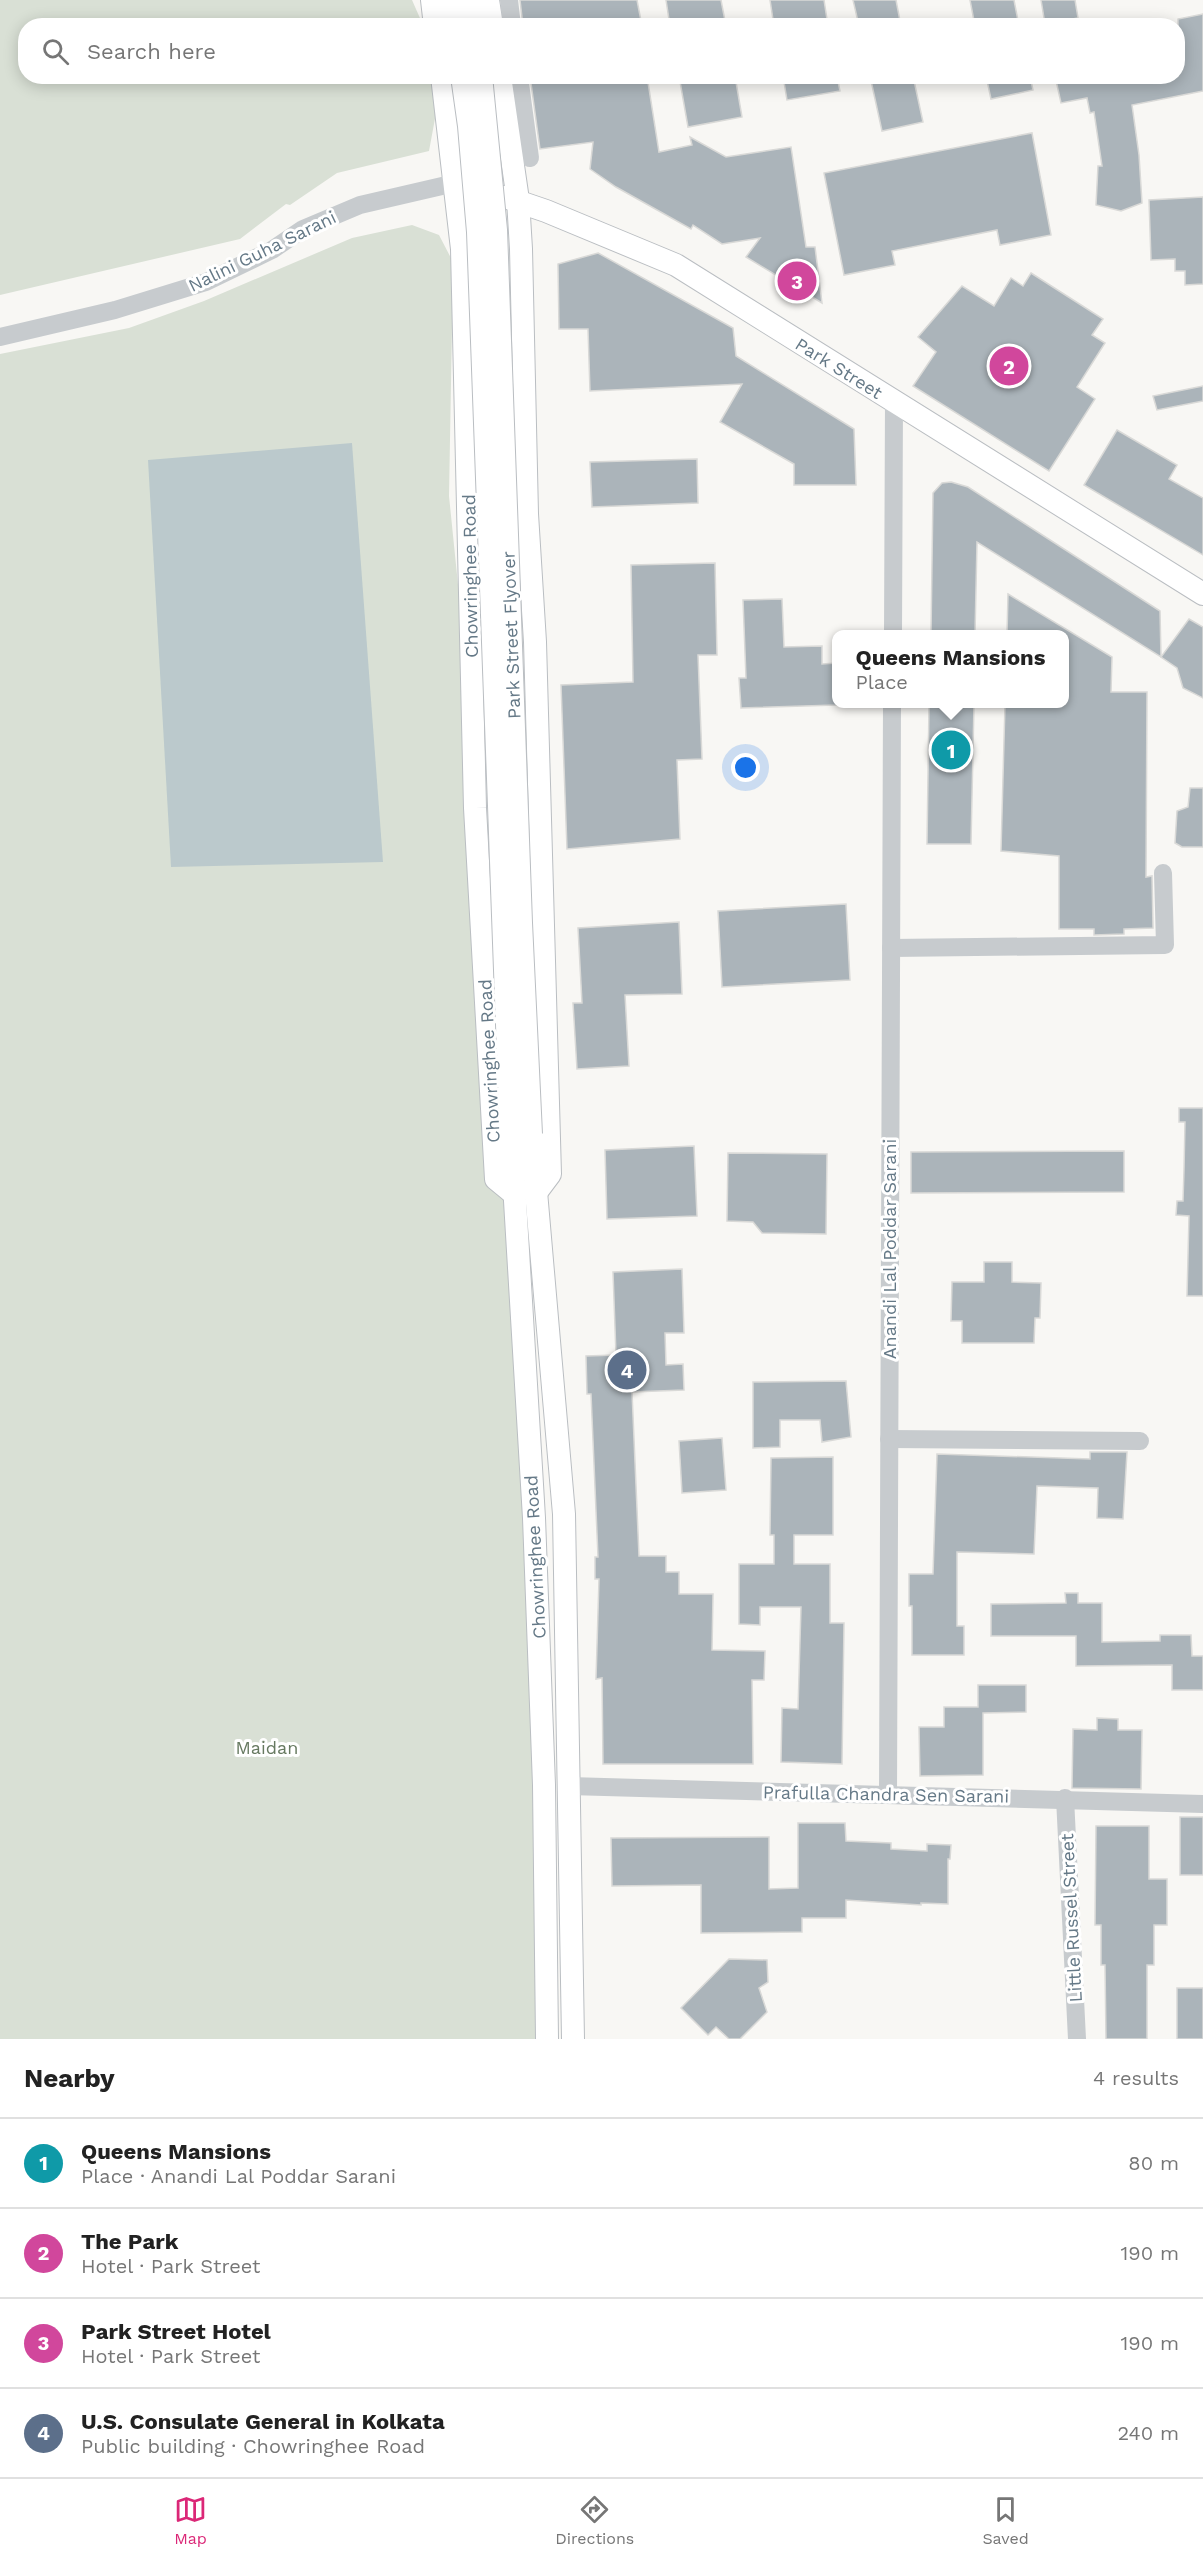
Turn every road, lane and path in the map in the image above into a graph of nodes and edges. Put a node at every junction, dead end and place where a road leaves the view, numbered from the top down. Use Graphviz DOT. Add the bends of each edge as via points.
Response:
graph roads {
  1 [pos="432,0"];
  2 [pos="451,0"];
  3 [pos="471,0"];
  4 [pos="488,0"];
  5 [pos="509,0"];
  6 [pos="434,18"];
  7 [pos="454,18"];
  8 [pos="473,18"];
  9 [pos="491,18"];
  10 [pos="511,18"];
  11 [pos="443,84"];
  12 [pos="463,84"];
  13 [pos="482,84"];
  14 [pos="501,84"];
  15 [pos="520,84"];
  16 [pos="530,158"];
  17 [pos="455,183"];
  18 [pos="518,200"];
  19 [pos="0,337"];
  20 [pos="894,402"];
  21 [pos="1203,594"];
  22 [pos="893,630"];
  23 [pos="471,640"];
  24 [pos="535,642"];
  25 [pos="892,708"];
  26 [pos="1163,873"];
  27 [pos="891,948"];
  28 [pos="521,1134"];
  29 [pos="524,1193"];
  30 [pos="889,1439"];
  31 [pos="1140,1441"];
  32 [pos="543,1742"];
  33 [pos="568,1742"];
  34 [pos="569,1786"];
  35 [pos="888,1796"];
  36 [pos="1065,1798"];
  37 [pos="1203,1804"];
  38 [pos="547,2039"];
  39 [pos="573,2039"];
  40 [pos="1077,2039"];
  1 -- 6 [label="main road"];
  2 -- 7 [label="main road"];
  3 -- 8 [label="main road"];
  4 -- 9 [label="main road"];
  5 -- 10 [label="street"];
  11 -- 17 [label="main road, Chowringhee Road"];
  12 -- 28 [label="main road, Park Street Flyover, bridge" via="478,232"];
  13 -- 28 [label="main road, Park Street Flyover, bridge" via="496,230 520,912"];
  14 -- 18 [label="main road"];
  15 -- 16 [label="street"];
  17 -- 18 [label="main road, Park Street"];
  17 -- 19 [label="street, Nalini Guha Sarani" via="360,205 303,228 273,250 206,282 115,310"];
  17 -- 23 [label="main road, Chowringhee Road" via="462,249"];
  18 -- 20 [label="main road, Park Street" via="676,265"];
  18 -- 24 [label="main road" via="527,514"];
  20 -- 21 [label="main road, Park Street"];
  20 -- 22 [label="street"];
  23 -- 24 [label="main road" via="485,626 504,622 522,628"];
  23 -- 29 [label="main road, Chowringhee Road" via="475,808 496,1179"];
  24 -- 29 [label="main road" via="550,1173"];
  25 -- 27 [label="street, Anandi Lal Poddar Sarani"];
  26 -- 27 [label="street" via="1166,945"];
  27 -- 30 [label="street, Anandi Lal Poddar Sarani"];
  28 -- 29 [label="main road, Park Street Flyover"];
  29 -- 32 [label="main road, Chowringhee Road"];
  29 -- 33 [label="main road, Chowringhee Road" via="564,1514"];
  30 -- 31 [label="street"];
  30 -- 35 [label="street, Anandi Lal Poddar Sarani"];
  32 -- 33 [label="main road"];
  32 -- 38 [label="main road, Chowringhee Road"];
  33 -- 34 [label="main road, Chowringhee Road"];
  34 -- 35 [label="street, Prafulla Chandra Sen Sarani"];
  34 -- 39 [label="main road, Chowringhee Road"];
  35 -- 36 [label="street, Prafulla Chandra Sen Sarani"];
  36 -- 37 [label="street, Prafulla Chandra Sen Sarani"];
  36 -- 40 [label="street, Little Russel Street"];
}
